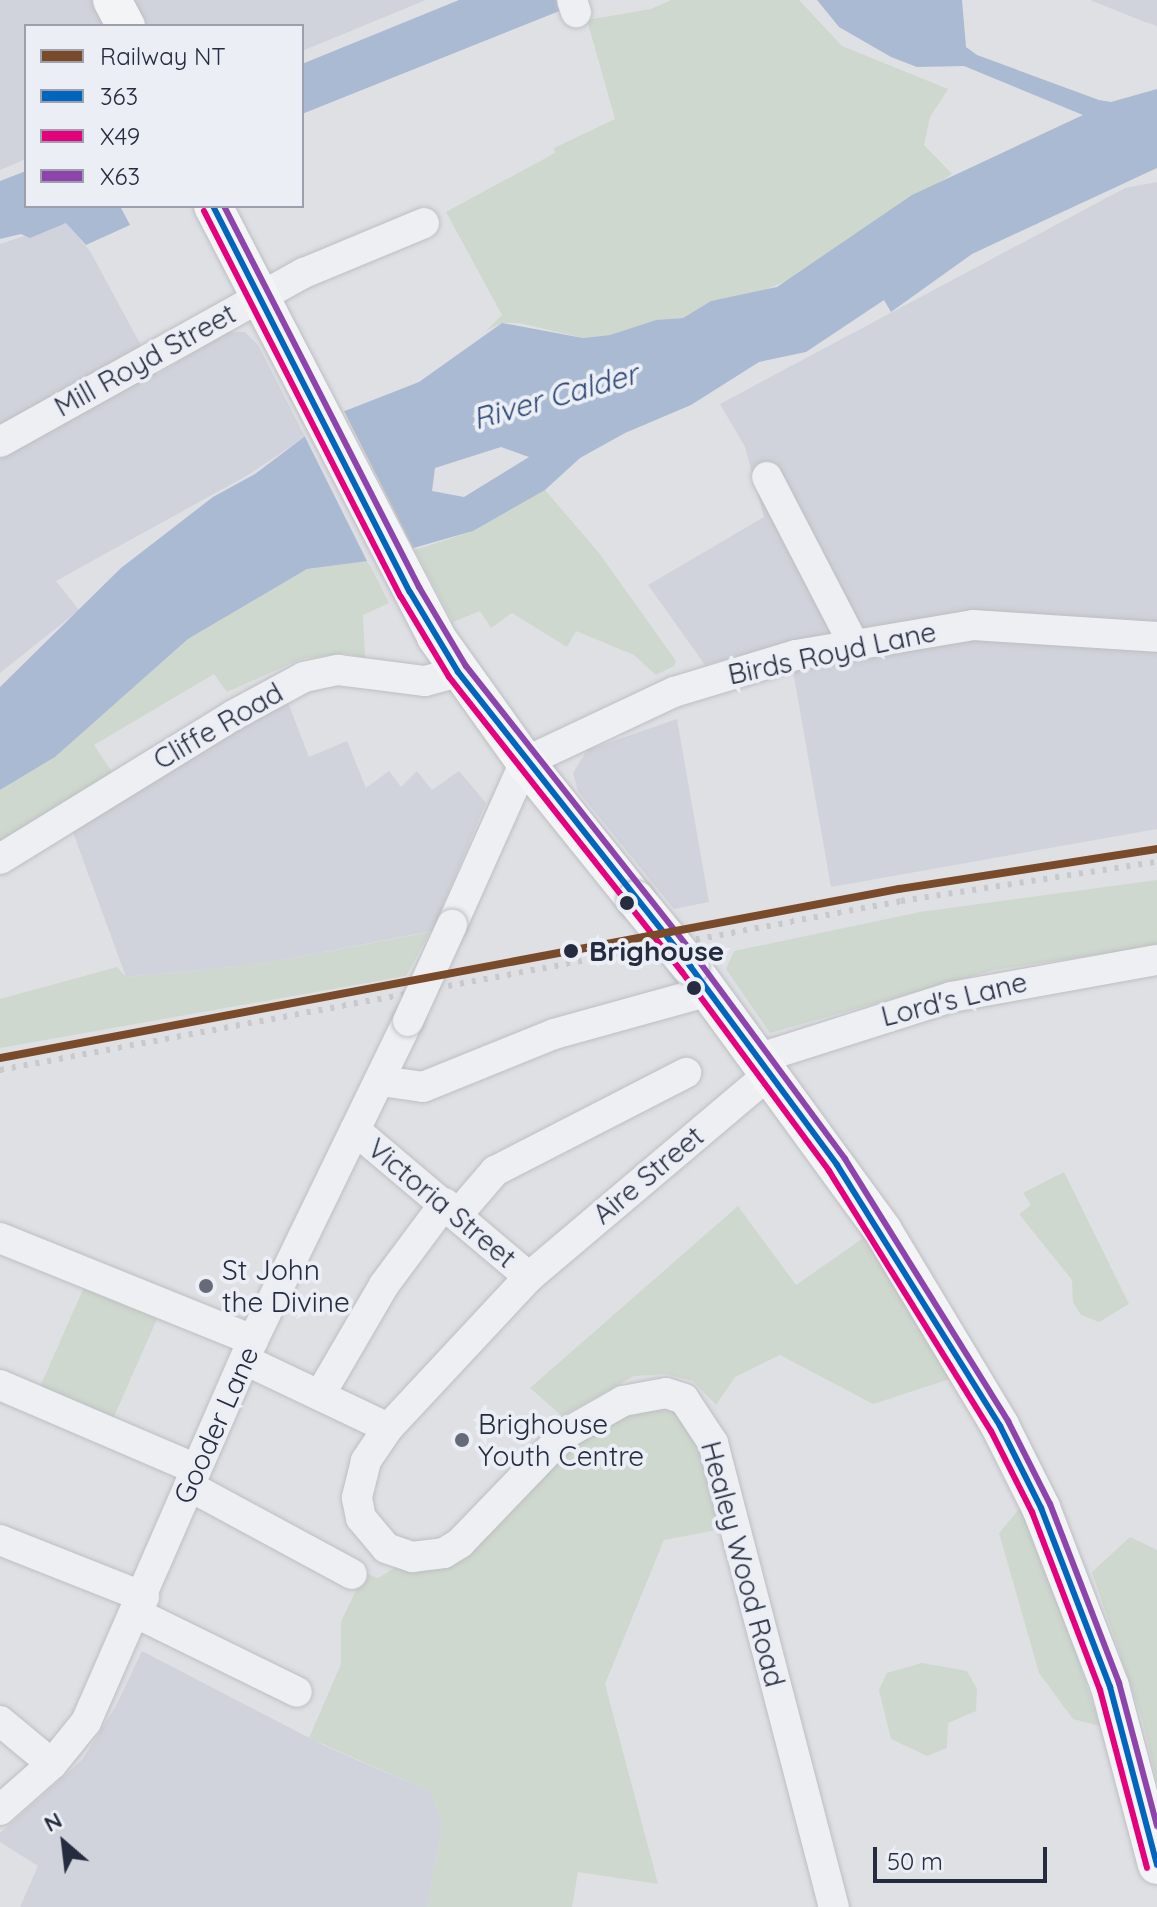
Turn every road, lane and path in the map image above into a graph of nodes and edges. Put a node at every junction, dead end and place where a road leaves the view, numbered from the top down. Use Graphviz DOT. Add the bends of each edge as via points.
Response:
graph roads {
  1 [pos="112,0"];
  2 [pos="125,24"];
  3 [pos="214,208"];
  4 [pos="424,223"];
  5 [pos="259,296"];
  6 [pos="0,442"];
  7 [pos="767,477"];
  8 [pos="1157,637"];
  9 [pos="854,645"];
  10 [pos="458,672"];
  11 [pos="525,762"];
  12 [pos="0,859"];
  13 [pos="1157,960"];
  14 [pos="700,979"];
  15 [pos="763,1067"];
  16 [pos="686,1073"];
  17 [pos="381,1081"];
  18 [pos="355,1130"];
  19 [pos="452,1209"];
  20 [pos="0,1238"];
  21 [pos="529,1277"];
  22 [pos="249,1350"];
  23 [pos="0,1385"];
  24 [pos="320,1395"];
  25 [pos="388,1428"];
  26 [pos="194,1475"];
  27 [pos="279,1514"];
  28 [pos="0,1540"];
  29 [pos="352,1574"];
  30 [pos="140,1605"];
  31 [pos="297,1692"];
  32 [pos="0,1721"];
  33 [pos="52,1764"];
  34 [pos="0,1810"];
  35 [pos="1157,1865"];
  36 [pos="834,1907"];
  1 -- 2 [label="main road"];
  3 -- 5 [label="main road"];
  4 -- 5 [label="street, Mill Royd Street"];
  5 -- 6 [label="street, Mill Royd Street"];
  5 -- 10 [label="main road" via="410,592"];
  7 -- 9 [label="street"];
  8 -- 9 [label="street, Birds Royd Lane" via="973,625"];
  9 -- 11 [label="street, Birds Royd Lane" via="767,661 706,680"];
  10 -- 11 [label="main road"];
  10 -- 12 [label="street, Cliffe Road" via="425,681 338,670 304,677"];
  11 -- 14 [label="main road, bridge"];
  11 -- 17 [label="street, Gooder Lane, bridge"];
  13 -- 15 [label="street, Lord's Lane" via="951,997"];
  14 -- 15 [label="main road"];
  14 -- 17 [label="street" via="423,1087"];
  15 -- 21 [label="street, Aire Street"];
  15 -- 35 [label="main road" via="891,1244 1000,1426 1041,1508 1110,1687"];
  16 -- 19 [label="street" via="495,1171"];
  17 -- 18 [label="street, Gooder Lane"];
  18 -- 19 [label="street, Victoria Street"];
  18 -- 22 [label="street, Gooder Lane"];
  19 -- 21 [label="street, Victoria Street"];
  19 -- 24 [label="street" via="384,1285"];
  20 -- 22 [label="street"];
  21 -- 25 [label="street, Healey Wood Road"];
  22 -- 24 [label="street"];
  22 -- 26 [label="street, Gooder Lane"];
  23 -- 26 [label="street"];
  24 -- 25 [label="street"];
  25 -- 36 [label="street, Healey Wood Road" via="360,1477 361,1518 386,1548 427,1558 460,1543 565,1434 602,1411 666,1393 691,1405 713,1443"];
  26 -- 27 [label="street"];
  26 -- 29 [label="street"];
  26 -- 30 [label="street, Gooder Lane"];
  28 -- 30 [label="street"];
  30 -- 31 [label="street"];
  30 -- 33 [label="street, Gooder Lane" via="86,1722"];
  32 -- 33 [label="street"];
  33 -- 34 [label="street, Gooder Lane"];
}
